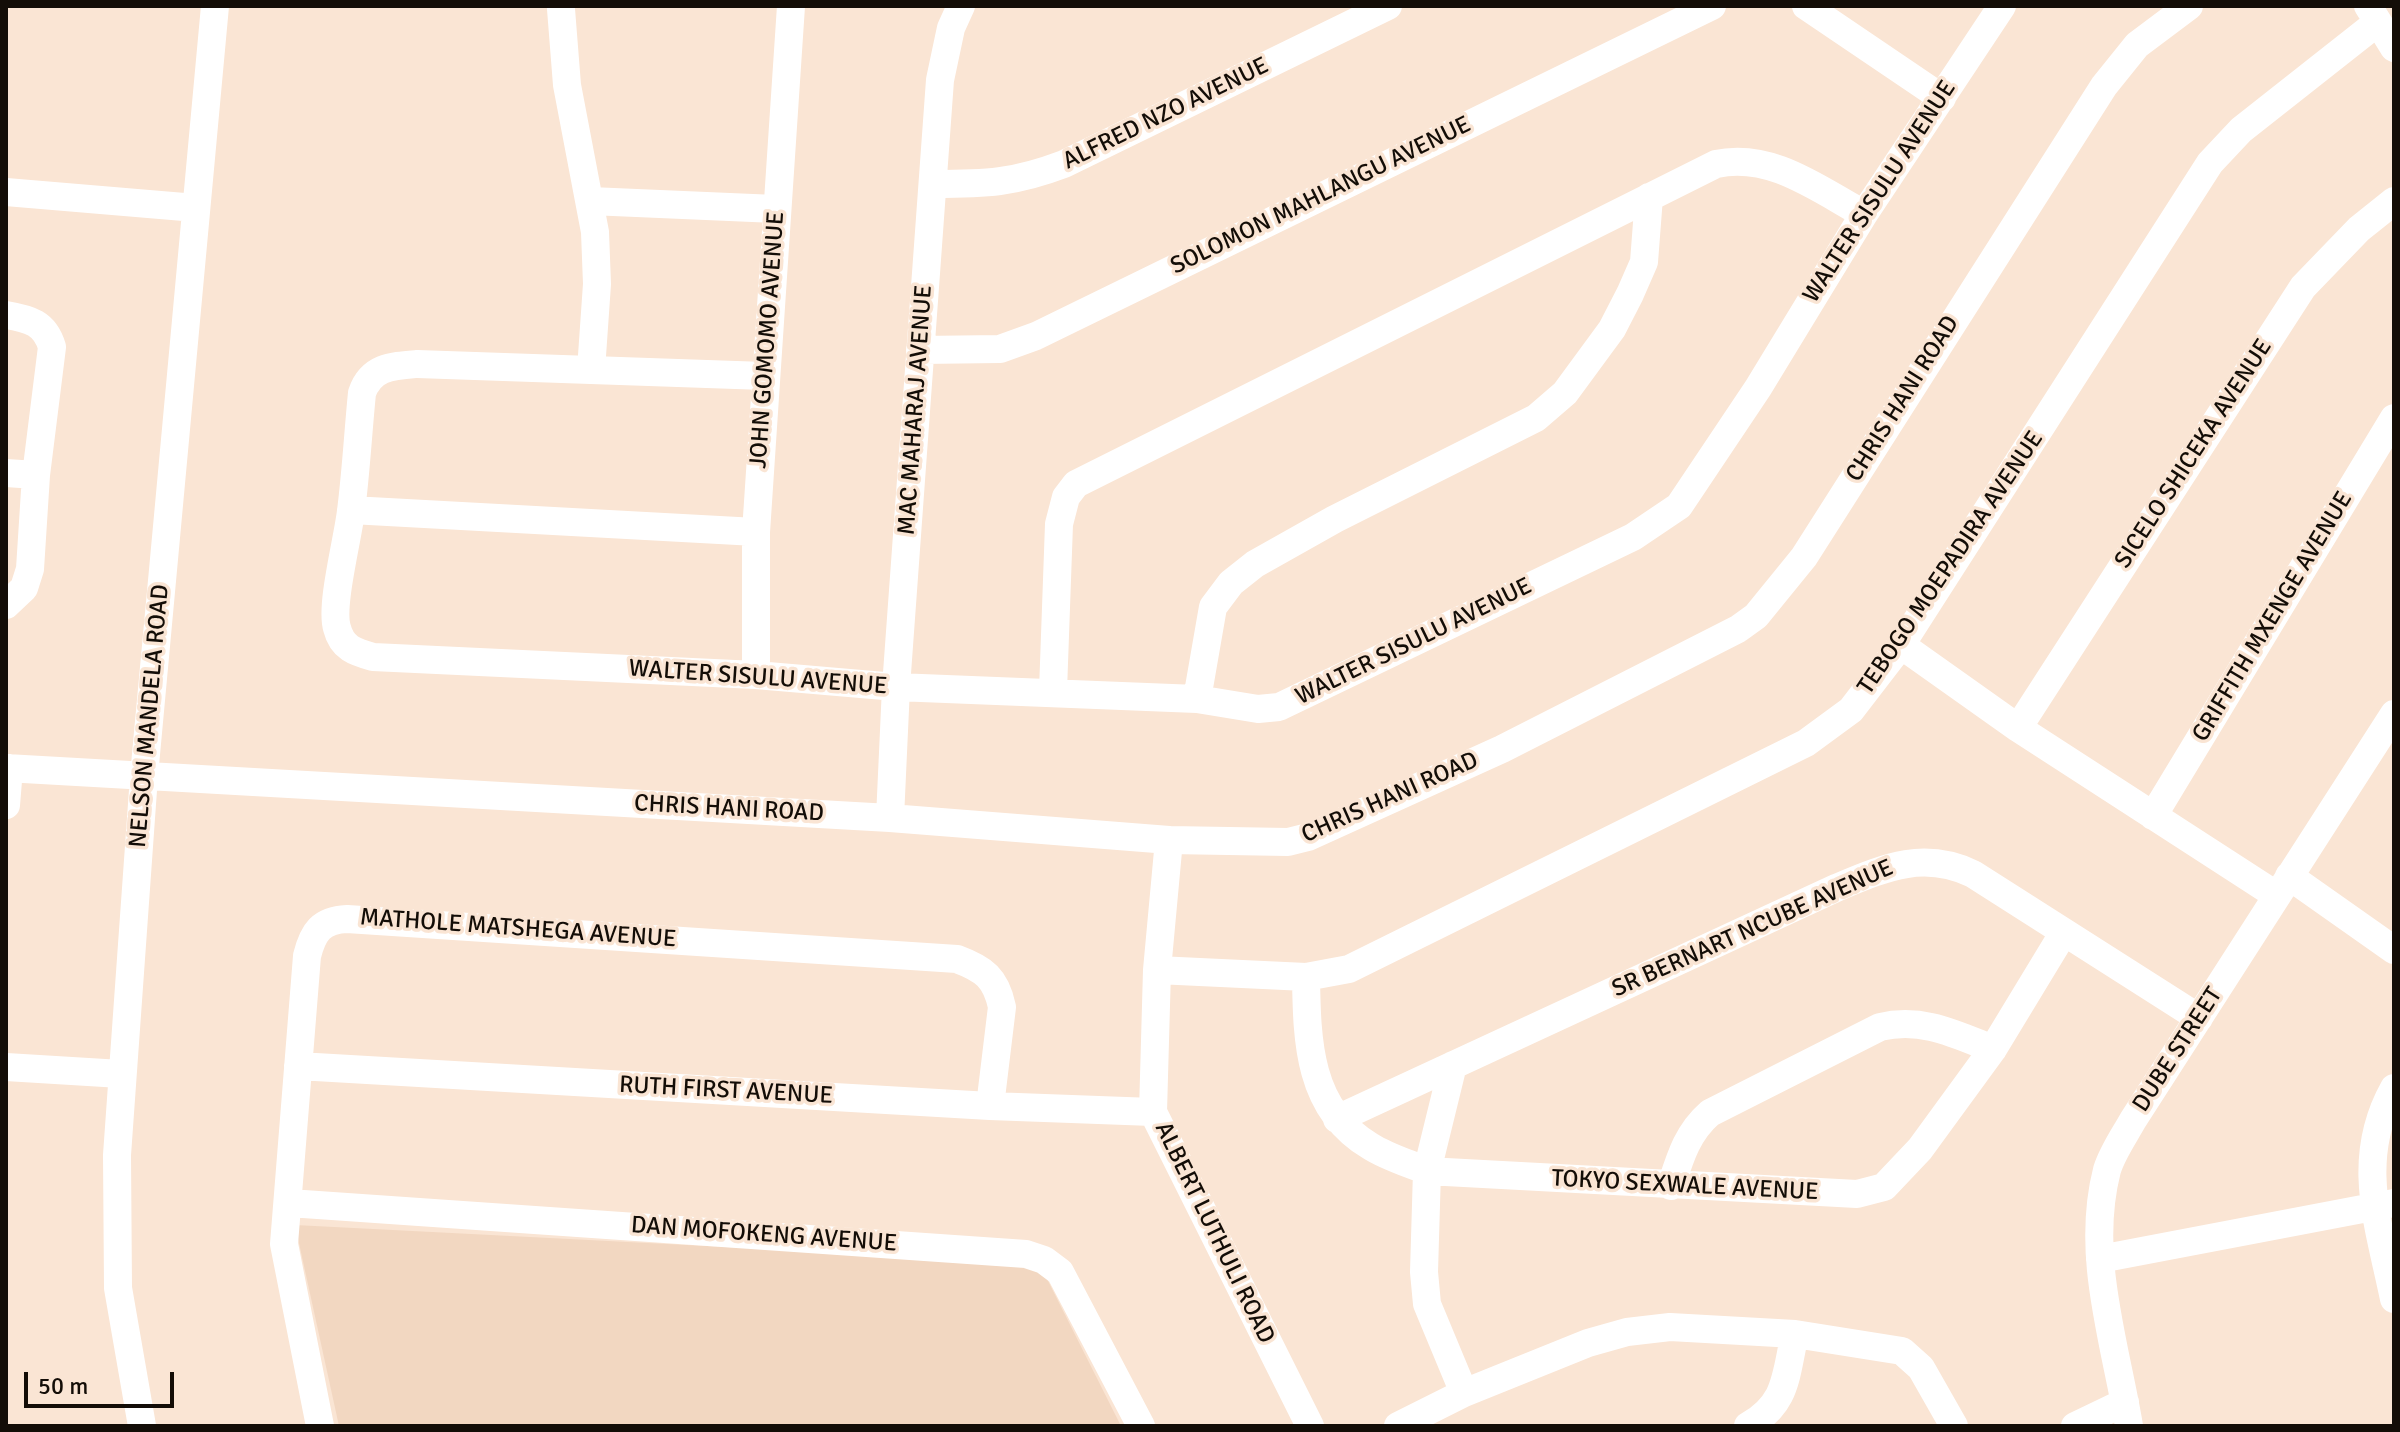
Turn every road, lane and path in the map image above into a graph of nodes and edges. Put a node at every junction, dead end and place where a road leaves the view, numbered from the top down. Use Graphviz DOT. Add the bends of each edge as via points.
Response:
graph roads {
  1 [pos="215,6"];
  2 [pos="791,6"];
  3 [pos="961,6"];
  4 [pos="1388,6"];
  5 [pos="1712,6"];
  6 [pos="2002,6"];
  7 [pos="2189,6"];
  8 [pos="1817,8"];
  9 [pos="561,9"];
  10 [pos="2373,14"];
  11 [pos="2394,48"];
  12 [pos="1942,98"];
  13 [pos="933,184"];
  14 [pos="6,192"];
  15 [pos="1649,197"];
  16 [pos="590,201"];
  17 [pos="2394,201"];
  18 [pos="196,208"];
  19 [pos="776,209"];
  20 [pos="1864,214"];
  21 [pos="6,315"];
  22 [pos="920,350"];
  23 [pos="591,370"];
  24 [pos="765,376"];
  25 [pos="2394,418"];
  26 [pos="6,473"];
  27 [pos="36,475"];
  28 [pos="351,510"];
  29 [pos="756,532"];
  30 [pos="6,605"];
  31 [pos="1901,645"];
  32 [pos="756,675"];
  33 [pos="896,687"];
  34 [pos="1053,691"];
  35 [pos="1197,699"];
  36 [pos="2394,714"];
  37 [pos="2018,728"];
  38 [pos="8,768"];
  39 [pos="144,776"];
  40 [pos="6,805"];
  41 [pos="2153,816"];
  42 [pos="890,818"];
  43 [pos="1169,840"];
  44 [pos="2282,886"];
  45 [pos="2064,932"];
  46 [pos="2394,950"];
  47 [pos="1157,970"];
  48 [pos="1306,977"];
  49 [pos="2199,1018"];
  50 [pos="1993,1049"];
  51 [pos="1453,1065"];
  52 [pos="298,1066"];
  53 [pos="6,1067"];
  54 [pos="121,1074"];
  55 [pos="2394,1088"];
  56 [pos="990,1106"];
  57 [pos="1153,1112"];
  58 [pos="1337,1119"];
  59 [pos="1427,1171"];
  60 [pos="1671,1186"];
  61 [pos="289,1203"];
  62 [pos="2385,1206"];
  63 [pos="2100,1259"];
  64 [pos="2394,1299"];
  65 [pos="1795,1334"];
  66 [pos="1464,1393"];
  67 [pos="2127,1414"];
  68 [pos="142,1426"];
  69 [pos="320,1426"];
  70 [pos="1141,1426"];
  71 [pos="1310,1426"];
  72 [pos="1398,1426"];
  73 [pos="1748,1426"];
  74 [pos="1954,1426"];
  75 [pos="2075,1426"];
  1 -- 18 [label="street, NELSON MANDELA ROAD"];
  2 -- 19 [label="street, JOHN GOMOMO AVENUE"];
  3 -- 13 [label="street, MAC MAHARAJ AVENUE" via="940,80"];
  4 -- 13 [label="street, ALFRED NZO AVENUE" via="1064,164 997,184"];
  5 -- 22 [label="street, SOLOMON MAHLANGU AVENUE" via="1036,336 1000,349"];
  6 -- 12 [label="street, WALTER SISULU AVENUE"];
  7 -- 43 [label="street, CHRIS HANI ROAD" via="2137,45 2104,86 1804,557 1756,616 1502,749 1308,837 1288,842"];
  8 -- 12 [label="street"];
  9 -- 16 [label="street" via="567,85"];
  10 -- 11 [label="street"];
  10 -- 31 [label="street, TEBOGO MOEPADIRA AVENUE" via="2210,163"];
  12 -- 20 [label="street, WALTER SISULU AVENUE"];
  13 -- 22 [label="street, MAC MAHARAJ AVENUE"];
  14 -- 18 [label="street"];
  15 -- 20 [label="street" via="1716,164 1750,160 1773,165"];
  15 -- 34 [label="street" via="1076,484 1066,497 1059,524"];
  15 -- 35 [label="street" via="1644,262 1612,329 1565,393 1536,418 1335,519 1231,583 1213,607"];
  16 -- 19 [label="street"];
  16 -- 23 [label="street" via="597,262"];
  17 -- 37 [label="street, SICELO SHICEKA AVENUE" via="2303,287"];
  18 -- 39 [label="street, NELSON MANDELA ROAD"];
  19 -- 24 [label="street, JOHN GOMOMO AVENUE"];
  20 -- 35 [label="street, WALTER SISULU AVENUE" via="1758,388 1671,514 1279,707 1258,709"];
  21 -- 27 [label="street" via="39,324 52,347"];
  22 -- 33 [label="street, MAC MAHARAJ AVENUE"];
  23 -- 24 [label="street"];
  23 -- 28 [label="street" via="417,364 375,372 362,393"];
  24 -- 29 [label="street, JOHN GOMOMO AVENUE"];
  25 -- 41 [label="street, GRIFFITH MXENGE AVENUE"];
  26 -- 27 [label="street"];
  27 -- 30 [label="street" via="30,569 24,588"];
  28 -- 29 [label="street"];
  28 -- 32 [label="street, WALTER SISULU AVENUE" via="335,625 347,647 373,657"];
  29 -- 32 [label="street, JOHN GOMOMO AVENUE"];
  31 -- 37 [label="street"];
  31 -- 48 [label="street, TEBOGO MOEPADIRA AVENUE" via="1851,710 1806,743 1373,958 1349,969"];
  32 -- 33 [label="street, WALTER SISULU AVENUE"];
  33 -- 34 [label="street, WALTER SISULU AVENUE"];
  33 -- 42 [label="street, MAC MAHARAJ AVENUE"];
  34 -- 35 [label="street, WALTER SISULU AVENUE"];
  36 -- 44 [label="street, DUBE STREET"];
  37 -- 41 [label="street"];
  38 -- 39 [label="street, CHRIS HANI ROAD"];
  38 -- 40 [label="street"];
  39 -- 42 [label="street, CHRIS HANI ROAD"];
  39 -- 54 [label="street, NELSON MANDELA ROAD"];
  41 -- 44 [label="street"];
  42 -- 43 [label="street, CHRIS HANI ROAD"];
  43 -- 47 [label="street, ALBERT LUTHULI ROAD"];
  44 -- 46 [label="street"];
  44 -- 49 [label="street, DUBE STREET"];
  45 -- 49 [label="street, SR BERNART NCUBE AVENUE"];
  45 -- 50 [label="street, TOKYO SEXWALE AVENUE"];
  45 -- 51 [label="street, SR BERNART NCUBE AVENUE" via="1952,864 1905,862 1836,888"];
  47 -- 48 [label="street, TEBOGO MOEPADIRA AVENUE"];
  47 -- 57 [label="street, ALBERT LUTHULI ROAD"];
  48 -- 58 [label="street, TOKYO SEXWALE AVENUE" via="1311,1065"];
  49 -- 63 [label="street, DUBE STREET" via="2108,1167"];
  50 -- 60 [label="street, TOKYO SEXWALE AVENUE" via="1920,1149 1884,1187 1840,1195"];
  50 -- 60 [label="street" via="1929,1024 1880,1027 1710,1113 1685,1142"];
  51 -- 58 [label="street, SR BERNART NCUBE AVENUE"];
  51 -- 59 [label="street"];
  52 -- 56 [label="street, RUTH FIRST AVENUE"];
  52 -- 56 [label="street, MATHOLE MATSHEGA AVENUE" via="311,940 324,923 347,919 957,959 978,967 999,992 1002,1007"];
  52 -- 61 [label="street, MATHOLE MATSHEGA AVENUE"];
  53 -- 54 [label="street"];
  54 -- 68 [label="street, NELSON MANDELA ROAD" via="118,1288"];
  55 -- 62 [label="street" via="2374,1133 2370,1170"];
  56 -- 57 [label="street, RUTH FIRST AVENUE"];
  57 -- 71 [label="street, ALBERT LUTHULI ROAD"];
  58 -- 59 [label="street, TOKYO SEXWALE AVENUE" via="1370,1146"];
  59 -- 60 [label="street, TOKYO SEXWALE AVENUE"];
  59 -- 66 [label="street" via="1427,1304"];
  61 -- 69 [label="street, MATHOLE MATSHEGA AVENUE" via="285,1261"];
  61 -- 70 [label="street, DAN MOFOKENG AVENUE" via="1026,1254 1060,1272"];
  62 -- 63 [label="street"];
  62 -- 64 [label="street"];
  63 -- 67 [label="street, DUBE STREET"];
  65 -- 66 [label="street" via="1670,1327 1627,1332"];
  65 -- 73 [label="street" via="1780,1399"];
  65 -- 74 [label="street" via="1902,1351 1921,1368"];
  66 -- 72 [label="street"];
  67 -- 75 [label="street"];
}
